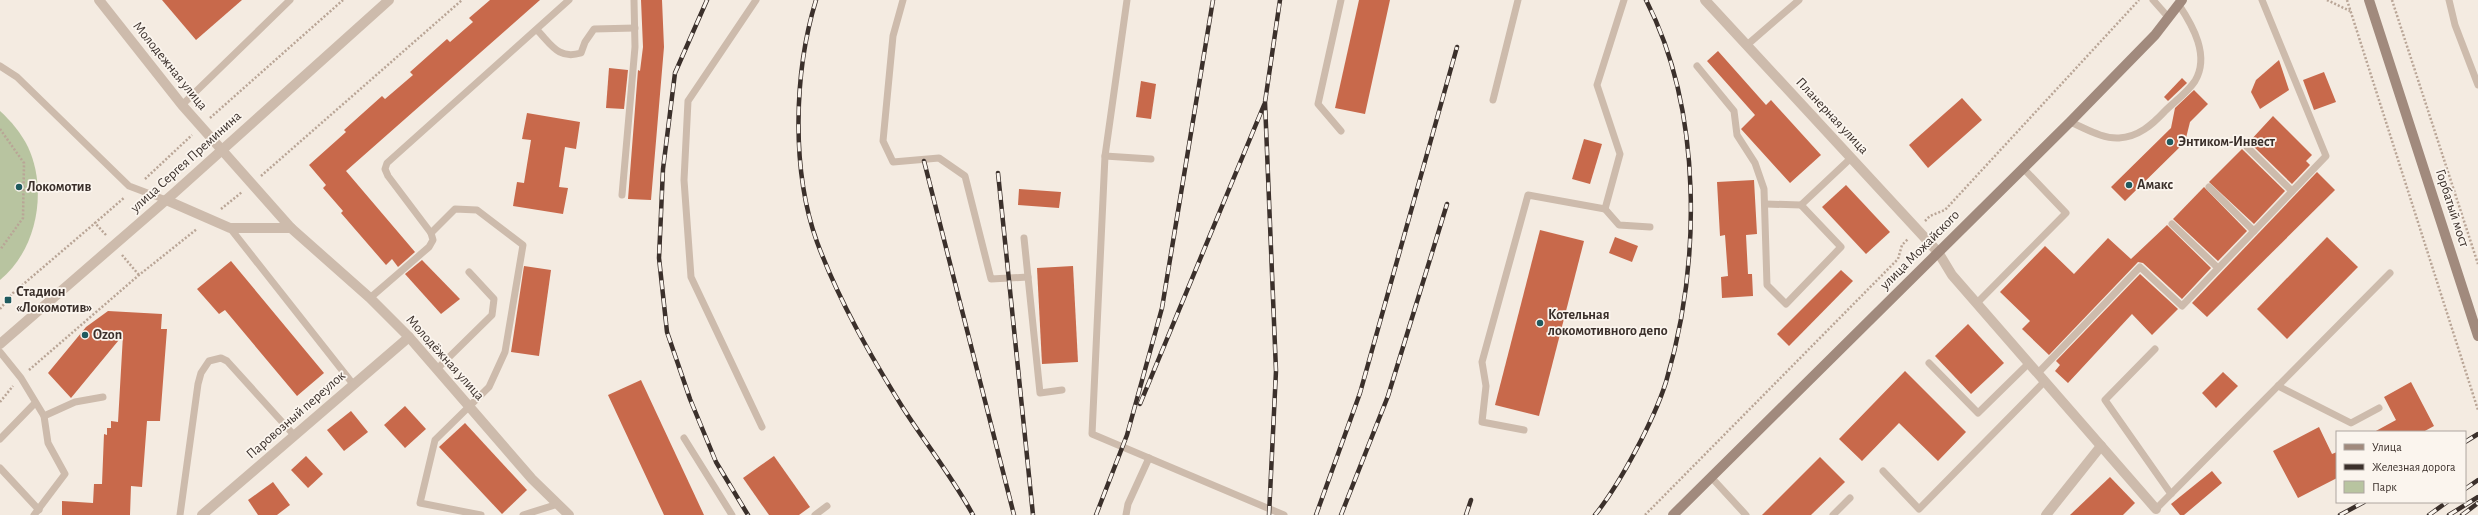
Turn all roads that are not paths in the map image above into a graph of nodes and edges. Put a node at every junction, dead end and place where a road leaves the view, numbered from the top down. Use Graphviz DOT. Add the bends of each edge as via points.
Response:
graph roads {
  1 [pos="99,0"];
  2 [pos="290,0"];
  3 [pos="390,0"];
  4 [pos="569,0"];
  5 [pos="634,0"];
  6 [pos="756,0"];
  7 [pos="903,0"];
  8 [pos="1127,0"];
  9 [pos="1341,0"];
  10 [pos="1518,0"];
  11 [pos="1624,0"];
  12 [pos="1704,0"];
  13 [pos="1799,0"];
  14 [pos="2153,0"];
  15 [pos="2262,0"];
  16 [pos="2369,0"];
  17 [pos="2449,0"];
  18 [pos="2181,3"];
  19 [pos="2169,18"];
  20 [pos="635,28"];
  21 [pos="537,30"];
  22 [pos="1747,45"];
  23 [pos="0,66"];
  24 [pos="1697,66"];
  25 [pos="2478,85"];
  26 [pos="1493,100"];
  27 [pos="182,105"];
  28 [pos="2070,122"];
  29 [pos="1341,131"];
  30 [pos="2247,147"];
  31 [pos="222,148"];
  32 [pos="1105,156"];
  33 [pos="1151,158"];
  34 [pos="1851,158"];
  35 [pos="2023,168"];
  36 [pos="2209,187"];
  37 [pos="2292,191"];
  38 [pos="622,195"];
  39 [pos="166,200"];
  40 [pos="1764,204"];
  41 [pos="1802,205"];
  42 [pos="1605,209"];
  43 [pos="2172,224"];
  44 [pos="1650,227"];
  45 [pos="230,228"];
  46 [pos="291,228"];
  47 [pos="2254,231"];
  48 [pos="431,233"];
  49 [pos="1024,238"];
  50 [pos="1938,252"];
  51 [pos="2218,268"];
  52 [pos="469,272"];
  53 [pos="2390,273"];
  54 [pos="1028,277"];
  55 [pos="370,298"];
  56 [pos="1977,303"];
  57 [pos="2478,336"];
  58 [pos="409,337"];
  59 [pos="0,344"];
  60 [pos="2155,349"];
  61 [pos="0,352"];
  62 [pos="1930,363"];
  63 [pos="2029,363"];
  64 [pos="437,370"];
  65 [pos="2038,373"];
  66 [pos="2045,381"];
  67 [pos="353,384"];
  68 [pos="2278,386"];
  69 [pos="1062,390"];
  70 [pos="103,398"];
  71 [pos="36,403"];
  72 [pos="468,406"];
  73 [pos="2379,408"];
  74 [pos="44,416"];
  75 [pos="762,427"];
  76 [pos="1524,430"];
  77 [pos="293,434"];
  78 [pos="684,438"];
  79 [pos="0,439"];
  80 [pos="2101,446"];
  81 [pos="1149,458"];
  82 [pos="0,468"];
  83 [pos="1883,471"];
  84 [pos="1711,478"];
  85 [pos="2171,494"];
  86 [pos="1850,498"];
  87 [pos="558,504"];
  88 [pos="827,506"];
  89 [pos="2156,509"];
  90 [pos="37,512"];
  91 [pos="180,515"];
  92 [pos="202,515"];
  93 [pos="481,515"];
  94 [pos="523,515"];
  95 [pos="569,515"];
  96 [pos="732,515"];
  97 [pos="815,515"];
  98 [pos="1126,515"];
  99 [pos="1284,515"];
  100 [pos="1673,515"];
  101 [pos="1746,515"];
  102 [pos="1833,515"];
  103 [pos="2046,515"];
  1 -- 27 [label="street, Молодежная улица"];
  2 -- 27 [label="lane"];
  3 -- 31 [label="street, улица Сергея Преминина"];
  4 -- 21 [label="lane"];
  5 -- 20 [label="lane"];
  6 -- 75 [label="lane" via="688,101 684,180 691,277"];
  7 -- 54 [label="lane" via="893,36 884,141 893,162 939,158 965,176 991,279"];
  8 -- 32 [label="lane"];
  9 -- 29 [label="lane" via="1318,104"];
  10 -- 26 [label="lane"];
  11 -- 42 [label="lane" via="1597,85 1620,154"];
  12 -- 22 [label="street, Планерная улица"];
  13 -- 22 [label="lane"];
  14 -- 19 [label="lane"];
  15 -- 37 [label="lane" via="2326,156"];
  16 -- 57 [label="main road, Горбатый мост"];
  17 -- 25 [label="lane" via="2455,25"];
  18 -- 19 [label="main road, улица Можайского"];
  18 -- 28 [label="lane" via="2196,34 2200,53 2200,68 2195,82 2154,123 2135,135 2118,138 2103,135"];
  19 -- 28 [label="main road, улица Можайского"];
  20 -- 21 [label="lane" via="594,29 581,53 572,56 561,54"];
  20 -- 38 [label="lane"];
  21 -- 48 [label="lane" via="387,163 385,169 388,176"];
  22 -- 34 [label="street, Планерная улица"];
  23 -- 39 [label="lane" via="17,77 129,186"];
  24 -- 40 [label="lane" via="1734,110 1737,135 1755,163 1764,189"];
  27 -- 31 [label="street, Молодежная улица"];
  28 -- 35 [label="main road, улица Можайского"];
  30 -- 37 [label="lane"];
  31 -- 39 [label="street, улица Сергея Преминина"];
  31 -- 46 [label="street, Молодёжная улица"];
  32 -- 33 [label="lane"];
  32 -- 81 [label="lane" via="1092,434"];
  34 -- 41 [label="lane"];
  34 -- 50 [label="street, Планерная улица"];
  35 -- 50 [label="main road, улица Можайского"];
  35 -- 56 [label="lane" via="2066,213"];
  36 -- 47 [label="lane"];
  37 -- 47 [label="lane"];
  39 -- 45 [label="street"];
  39 -- 59 [label="street, улица Сергея Преминина"];
  40 -- 41 [label="lane"];
  40 -- 41 [label="lane" via="1767,285 1786,304 1841,247"];
  42 -- 44 [label="lane" via="1619,225"];
  42 -- 76 [label="lane" via="1528,195 1482,362 1486,386 1482,422"];
  43 -- 51 [label="lane"];
  45 -- 46 [label="street"];
  45 -- 67 [label="lane"];
  46 -- 55 [label="street, Молодёжная улица"];
  47 -- 51 [label="lane"];
  48 -- 55 [label="lane" via="433,240 429,248"];
  48 -- 72 [label="lane" via="456,209 477,210 523,245 505,352 489,387"];
  49 -- 54 [label="lane"];
  50 -- 56 [label="street, Планерная улица" via="1952,275"];
  50 -- 84 [label="main road, улица Можайского"];
  51 -- 65 [label="lane" via="2182,306 2140,267"];
  52 -- 64 [label="lane" via="494,299 492,315"];
  53 -- 68 [label="lane"];
  54 -- 69 [label="lane" via="1040,393"];
  55 -- 58 [label="street, Молодёжная улица"];
  56 -- 63 [label="street, Планерная улица"];
  58 -- 64 [label="street, Молодёжная улица"];
  58 -- 67 [label="street, Паровозный переулок"];
  60 -- 85 [label="lane" via="2105,400"];
  61 -- 71 [label="lane"];
  62 -- 63 [label="lane" via="1978,412"];
  63 -- 65 [label="street, Планерная улица"];
  64 -- 72 [label="street, Молодёжная улица"];
  65 -- 66 [label="street, Планерная улица"];
  66 -- 80 [label="street, Планерная улица"];
  66 -- 83 [label="lane" via="1919,509"];
  67 -- 77 [label="street, Паровозный переулок"];
  68 -- 73 [label="lane" via="2351,423"];
  68 -- 85 [label="lane"];
  70 -- 74 [label="lane" via="75,402"];
  71 -- 74 [label="lane"];
  71 -- 79 [label="lane"];
  72 -- 87 [label="street, Молодёжная улица" via="532,479"];
  72 -- 93 [label="lane" via="435,440 420,503"];
  74 -- 90 [label="lane" via="48,443 65,474"];
  77 -- 91 [label="lane" via="227,361 221,358 209,361 201,373 198,384"];
  77 -- 92 [label="street, Паровозный переулок"];
  78 -- 96 [label="lane"];
  80 -- 89 [label="street, Планерная улица"];
  80 -- 103 [label="street"];
  81 -- 98 [label="lane" via="1128,504"];
  81 -- 99 [label="lane"];
  82 -- 90 [label="lane"];
  84 -- 100 [label="main road, улица Можайского"];
  84 -- 101 [label="lane"];
  85 -- 89 [label="lane"];
  86 -- 102 [label="lane"];
  87 -- 94 [label="lane"];
  87 -- 95 [label="street, Молодёжная улица"];
  88 -- 97 [label="lane"];
}
